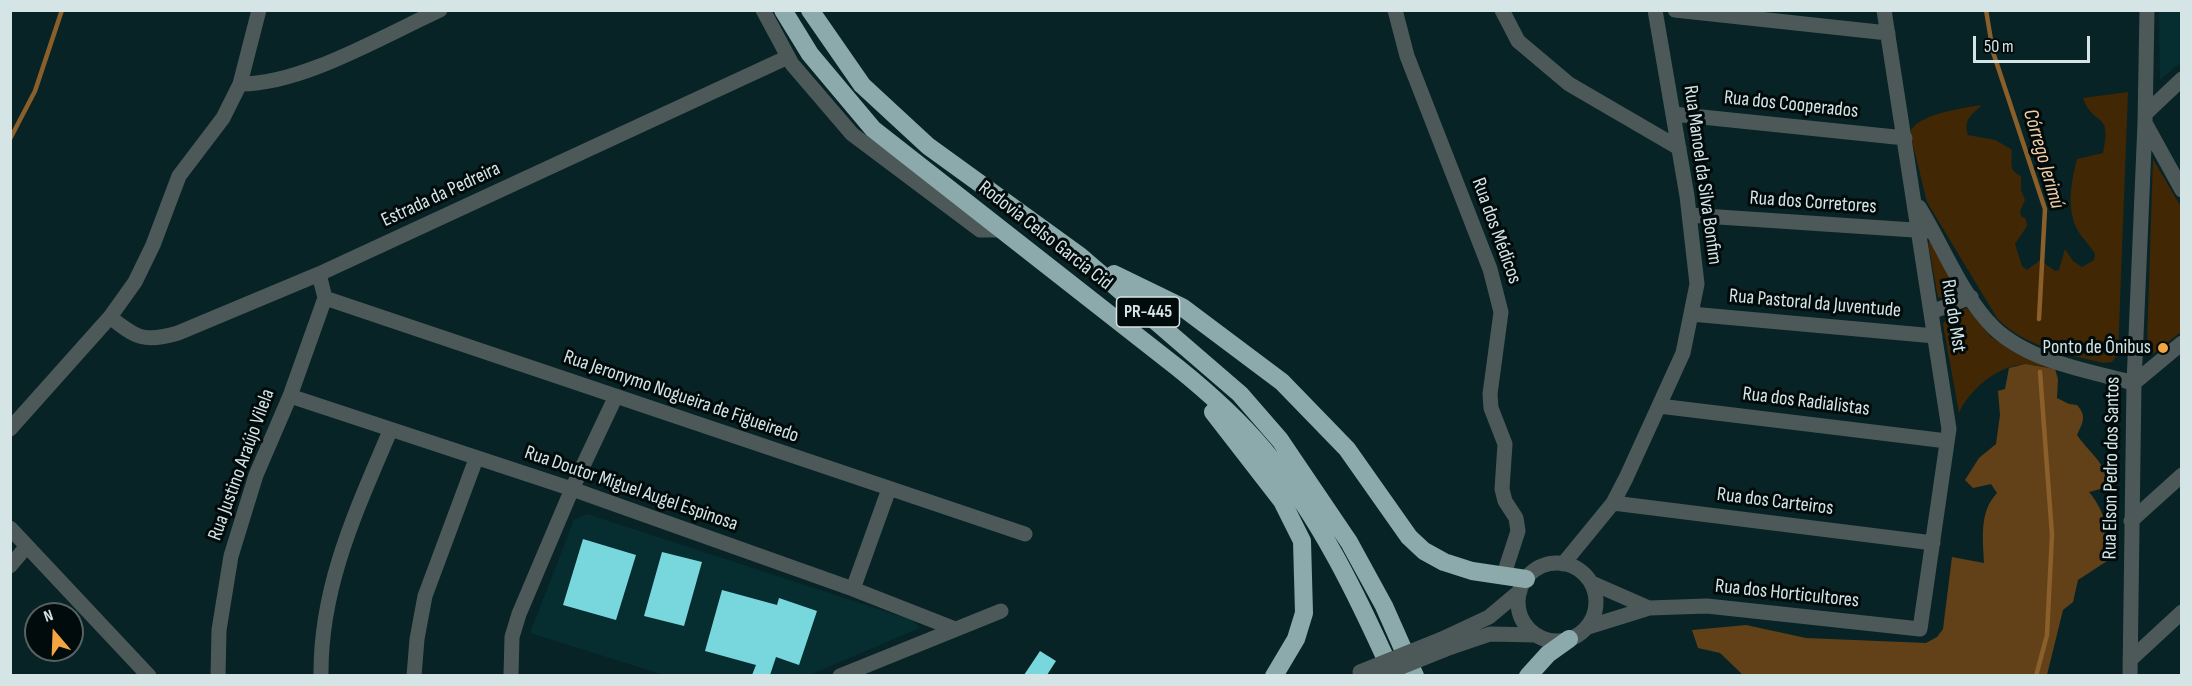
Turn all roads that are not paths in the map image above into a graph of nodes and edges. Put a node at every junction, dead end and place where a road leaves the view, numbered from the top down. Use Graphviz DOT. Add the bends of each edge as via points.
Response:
graph roads {
  1 [pos="260,10"];
  2 [pos="440,10"];
  3 [pos="764,10"];
  4 [pos="783,10"];
  5 [pos="810,10"];
  6 [pos="1395,10"];
  7 [pos="1502,10"];
  8 [pos="1655,10"];
  9 [pos="1675,10"];
  10 [pos="1884,10"];
  11 [pos="2147,10"];
  12 [pos="1888,33"];
  13 [pos="788,57"];
  14 [pos="2181,79"];
  15 [pos="240,84"];
  16 [pos="1673,114"];
  17 [pos="2146,118"];
  18 [pos="1905,138"];
  19 [pos="1679,148"];
  20 [pos="2181,190"];
  21 [pos="1689,215"];
  22 [pos="1000,230"];
  23 [pos="1926,231"];
  24 [pos="1080,256"];
  25 [pos="319,274"];
  26 [pos="1971,297"];
  27 [pos="325,298"];
  28 [pos="1931,312"];
  29 [pos="1691,314"];
  30 [pos="110,317"];
  31 [pos="1935,336"];
  32 [pos="2181,343"];
  33 [pos="1178,368"];
  34 [pos="2134,383"];
  35 [pos="290,396"];
  36 [pos="615,398"];
  37 [pos="1659,406"];
  38 [pos="10,429"];
  39 [pos="390,431"];
  40 [pos="1947,441"];
  41 [pos="476,459"];
  42 [pos="2181,475"];
  43 [pos="572,489"];
  44 [pos="890,489"];
  45 [pos="1612,503"];
  46 [pos="2131,521"];
  47 [pos="10,528"];
  48 [pos="1025,534"];
  49 [pos="1933,543"];
  50 [pos="27,546"];
  51 [pos="1563,564"];
  52 [pos="10,566"];
  53 [pos="1504,574"];
  54 [pos="1592,583"];
  55 [pos="1523,585"];
  56 [pos="853,589"];
  57 [pos="1649,608"];
  58 [pos="1001,611"];
  59 [pos="2181,612"];
  60 [pos="1588,627"];
  61 [pos="955,628"];
  62 [pos="1920,629"];
  63 [pos="1536,635"];
  64 [pos="1569,639"];
  65 [pos="1444,644"];
  66 [pos="2130,668"];
  67 [pos="1356,674"];
  68 [pos="149,675"];
  69 [pos="218,675"];
  70 [pos="321,675"];
  71 [pos="414,675"];
  72 [pos="511,675"];
  73 [pos="840,675"];
  74 [pos="1274,675"];
  75 [pos="1379,675"];
  76 [pos="1393,675"];
  77 [pos="1415,675"];
  78 [pos="1528,675"];
  1 -- 15 [label="street"];
  2 -- 15 [label="street" via="297,76 264,84"];
  3 -- 13 [label="street"];
  4 -- 22 [label="highway, Rodovia Celso Garcia Cid / PR-445" via="810,54 873,129"];
  5 -- 24 [label="highway, Rodovia Celso Garcia Cid / PR-445" via="862,85 928,146"];
  6 -- 53 [label="street, Rua dos Médicos" via="1407,56 1490,269 1501,312 1491,408 1505,444 1502,489 1518,531"];
  7 -- 19 [label="street" via="1518,41 1569,84"];
  8 -- 16 [label="street, Rua Manoel da Silva Bonfim"];
  9 -- 12 [label="street"];
  10 -- 12 [label="street, Rua do Mst"];
  11 -- 17 [label="street, Rua Elson Pedro dos Santos"];
  12 -- 18 [label="street, Rua do Mst"];
  13 -- 22 [label="street" via="852,134 980,231"];
  13 -- 25 [label="street, Estrada da Pedreira"];
  14 -- 17 [label="street"];
  15 -- 30 [label="street" via="223,118 179,176 145,263"];
  16 -- 18 [label="street, Rua dos Cooperados"];
  16 -- 19 [label="street, Rua Manoel da Silva Bonfim"];
  17 -- 20 [label="street"];
  17 -- 34 [label="street, Rua Elson Pedro dos Santos"];
  18 -- 23 [label="street, Rua do Mst" via="1914,201"];
  19 -- 21 [label="street, Rua Manoel da Silva Bonfim"];
  21 -- 23 [label="street, Rua dos Corretores"];
  21 -- 29 [label="street, Rua Manoel da Silva Bonfim" via="1696,284"];
  22 -- 33 [label="highway, Rodovia Celso Garcia Cid / PR-445"];
  23 -- 26 [label="street"];
  23 -- 28 [label="street, Rua do Mst"];
  24 -- 53 [label="highway" via="1182,307 1282,382 1347,449 1409,537 1424,551 1472,571"];
  24 -- 77 [label="highway, Rodovia Celso Garcia Cid / PR-445" via="1240,394 1280,440 1349,542"];
  25 -- 27 [label="street"];
  25 -- 30 [label="street, Estrada da Pedreira" via="155,340 131,335"];
  26 -- 28 [label="street"];
  26 -- 34 [label="street" via="1995,328 2018,345 2061,363"];
  27 -- 35 [label="street, Rua Justino Araújo Vilela"];
  27 -- 36 [label="street, Rua Jeronymo Nogueira de Figueiredo"];
  28 -- 31 [label="street, Rua do Mst"];
  29 -- 31 [label="street, Rua Pastoral da Juventude"];
  29 -- 37 [label="street, Rua Manoel da Silva Bonfim" via="1683,353"];
  30 -- 38 [label="street"];
  31 -- 40 [label="street, Rua do Mst" via="1949,429"];
  32 -- 34 [label="street"];
  33 -- 74 [label="highway" via="1282,501 1302,541 1304,613 1296,639"];
  33 -- 76 [label="highway, Rodovia Celso Garcia Cid / PR-445" via="1264,449 1298,494 1366,615"];
  34 -- 46 [label="street, Rua Elson Pedro dos Santos"];
  35 -- 39 [label="street, Rua Doutor Miguel Augel Espinosa"];
  35 -- 69 [label="street, Rua Justino Araújo Vilela" via="256,475 231,556 219,630"];
  36 -- 43 [label="street"];
  36 -- 44 [label="street, Rua Jeronymo Nogueira de Figueiredo"];
  37 -- 40 [label="street, Rua dos Radialistas"];
  37 -- 45 [label="street, Rua Manoel da Silva Bonfim"];
  39 -- 41 [label="street, Rua Doutor Miguel Augel Espinosa"];
  39 -- 70 [label="street" via="354,516 327,600"];
  40 -- 49 [label="street, Rua do Mst"];
  41 -- 43 [label="street, Rua Doutor Miguel Augel Espinosa"];
  41 -- 71 [label="street" via="425,596"];
  42 -- 46 [label="street"];
  43 -- 56 [label="street, Rua Doutor Miguel Augel Espinosa"];
  43 -- 72 [label="street" via="519,614 512,638"];
  44 -- 48 [label="street, Rua Jeronymo Nogueira de Figueiredo"];
  44 -- 56 [label="street"];
  45 -- 49 [label="street, Rua dos Carteiros"];
  45 -- 51 [label="street, Rua Manoel da Silva Bonfim"];
  46 -- 66 [label="street, Rua Elson Pedro dos Santos"];
  47 -- 50 [label="street"];
  49 -- 62 [label="street, Rua do Mst"];
  50 -- 52 [label="street"];
  50 -- 68 [label="street"];
  51 -- 54 [label="street" via="1581,571"];
  51 -- 55 [label="street" via="1545,565"];
  53 -- 55 [label="highway"];
  54 -- 57 [label="street, Rua dos Horticultores"];
  54 -- 60 [label="street" via="1596,606"];
  55 -- 63 [label="street" via="1519,611"];
  55 -- 65 [label="street" via="1489,617"];
  56 -- 61 [label="street, Rua Doutor Miguel Augel Espinosa"];
  57 -- 60 [label="street, Rua dos Horticultores"];
  57 -- 62 [label="street, Rua dos Horticultores" via="1707,606"];
  58 -- 61 [label="street"];
  59 -- 66 [label="street"];
  60 -- 64 [label="street"];
  61 -- 73 [label="street"];
  63 -- 64 [label="street" via="1552,641"];
  63 -- 65 [label="street" via="1490,634"];
  64 -- 78 [label="highway"];
  65 -- 67 [label="street, bridge"];
  65 -- 75 [label="street, bridge"];
}
